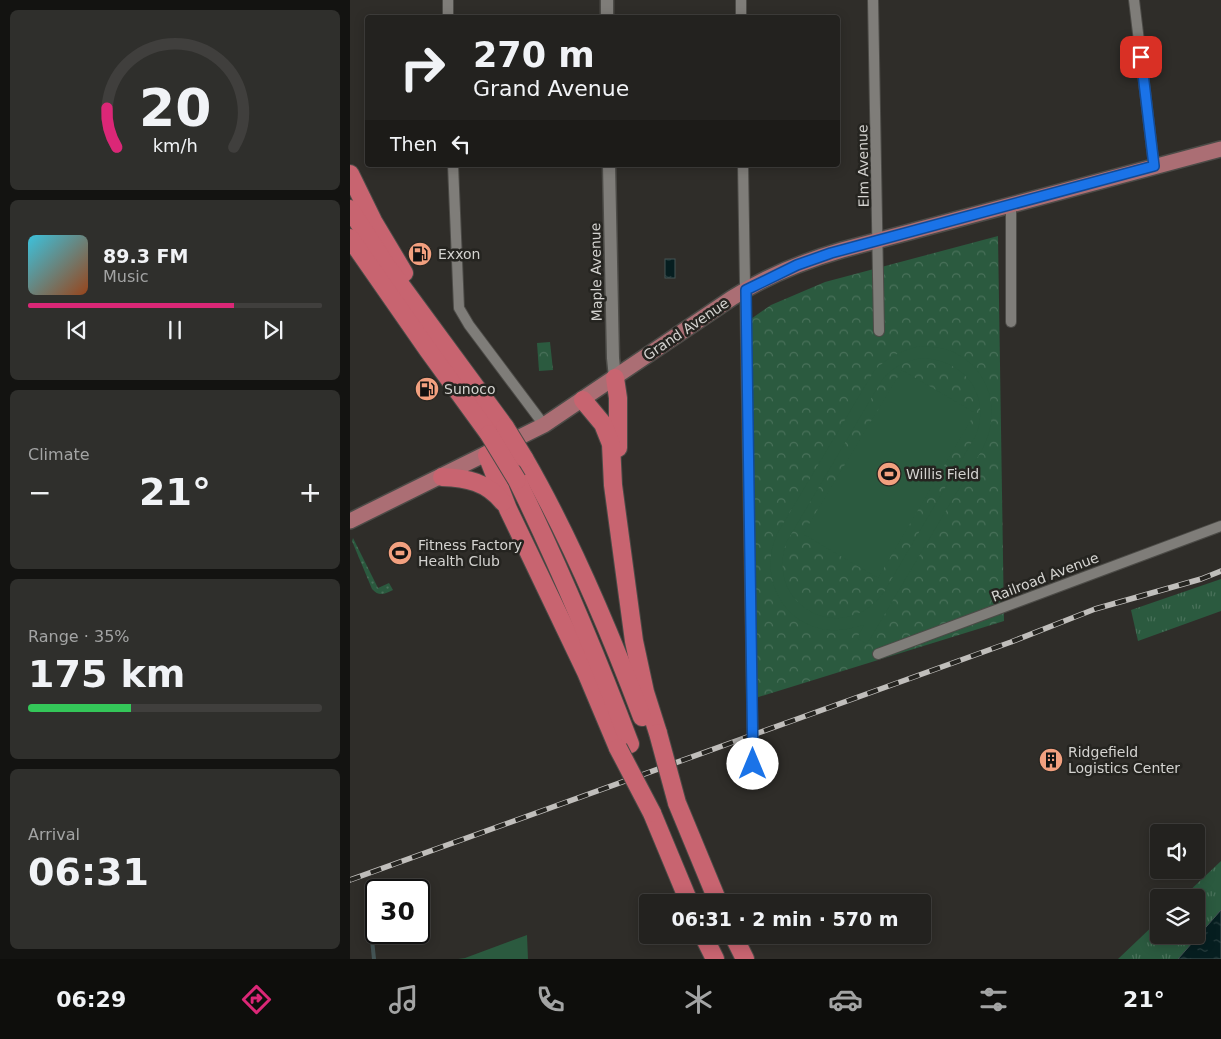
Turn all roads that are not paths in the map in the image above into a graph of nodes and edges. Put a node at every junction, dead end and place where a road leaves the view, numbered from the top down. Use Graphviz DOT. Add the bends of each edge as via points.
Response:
graph roads {
  1 [pos="448,0"];
  2 [pos="606,0"];
  3 [pos="740,0"];
  4 [pos="874,0"];
  5 [pos="1134,0"];
  6 [pos="448,15"];
  7 [pos="607,15"];
  8 [pos="741,15"];
  9 [pos="1221,149"];
  10 [pos="1154,166"];
  11 [pos="453,167"];
  12 [pos="610,167"];
  13 [pos="743,167"];
  14 [pos="350,174"];
  15 [pos="1011,205"];
  16 [pos="350,209"];
  17 [pos="350,238"];
  18 [pos="878,240"];
  19 [pos="350,259"];
  20 [pos="746,290"];
  21 [pos="1011,322"];
  22 [pos="433,329"];
  23 [pos="880,330"];
  24 [pos="428,350"];
  25 [pos="615,378"];
  26 [pos="583,400"];
  27 [pos="544,425"];
  28 [pos="487,455"];
  29 [pos="442,477"];
  30 [pos="508,509"];
  31 [pos="350,521"];
  32 [pos="617,521"];
  33 [pos="1221,526"];
  34 [pos="878,654"];
  35 [pos="654,735"];
  36 [pos="624,746"];
  37 [pos="753,764"];
  38 [pos="686,894"];
  39 [pos="715,894"];
  40 [pos="708,944"];
  41 [pos="738,944"];
  42 [pos="715,959"];
  43 [pos="745,959"];
  1 -- 6 [label="street"];
  2 -- 7 [label="street"];
  3 -- 8 [label="street"];
  4 -- 18 [label="street, Elm Avenue"];
  5 -- 10 [label="street"];
  9 -- 10 [label="main road, Grand Avenue"];
  10 -- 15 [label="main road, Grand Avenue"];
  11 -- 27 [label="street" via="460,308"];
  12 -- 25 [label="street, Maple Avenue"];
  13 -- 20 [label="street"];
  14 -- 22 [label="highway"];
  15 -- 18 [label="main road, Grand Avenue"];
  15 -- 21 [label="street"];
  16 -- 22 [label="highway"];
  17 -- 24 [label="highway"];
  18 -- 20 [label="main road, Grand Avenue" via="807,261"];
  18 -- 23 [label="street, Elm Avenue"];
  19 -- 24 [label="highway" via="386,305"];
  20 -- 25 [label="main road, Grand Avenue"];
  20 -- 37 [label="street"];
  22 -- 35 [label="highway, bridge" via="505,427 543,492"];
  24 -- 36 [label="highway, bridge" via="489,434 517,480 603,673"];
  25 -- 26 [label="main road, Grand Avenue"];
  25 -- 32 [label="highway" via="618,398"];
  26 -- 27 [label="main road, Grand Avenue"];
  26 -- 32 [label="highway" via="603,424 610,439"];
  27 -- 28 [label="main road, Grand Avenue"];
  28 -- 29 [label="main road, Grand Avenue"];
  28 -- 30 [label="highway"];
  29 -- 30 [label="highway" via="464,478 481,484 497,495"];
  29 -- 31 [label="main road, Grand Avenue"];
  30 -- 36 [label="highway"];
  32 -- 35 [label="highway" via="635,648"];
  33 -- 34 [label="street, Railroad Avenue"];
  35 -- 39 [label="highway, bridge"];
  36 -- 38 [label="highway, bridge"];
  40 -- 42 [label="highway"];
  41 -- 43 [label="highway"];
}
